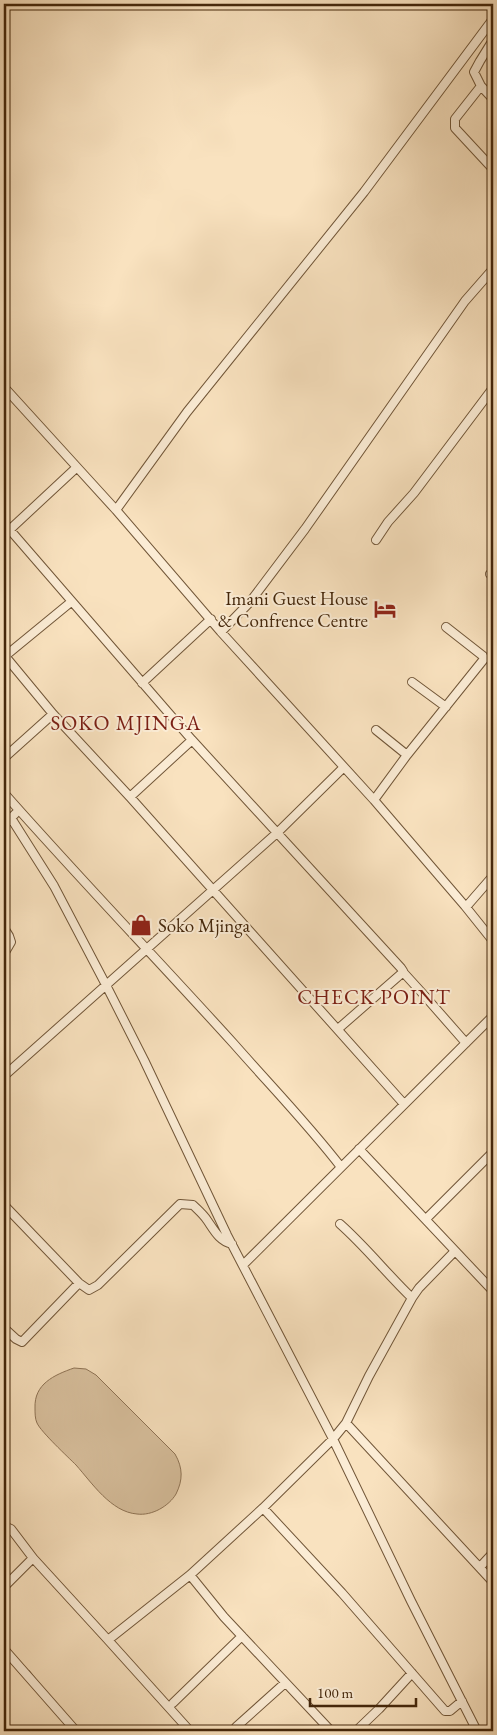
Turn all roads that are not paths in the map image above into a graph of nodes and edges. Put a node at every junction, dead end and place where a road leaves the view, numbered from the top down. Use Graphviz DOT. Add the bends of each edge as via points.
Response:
graph roads {
  1 [pos="493,19"];
  2 [pos="493,40"];
  3 [pos="481,86"];
  4 [pos="493,99"];
  5 [pos="493,169"];
  6 [pos="493,269"];
  7 [pos="4,387"];
  8 [pos="493,388"];
  9 [pos="76,468"];
  10 [pos="116,510"];
  11 [pos="4,523"];
  12 [pos="7,532"];
  13 [pos="376,540"];
  14 [pos="71,602"];
  15 [pos="211,619"];
  16 [pos="446,627"];
  17 [pos="222,632"];
  18 [pos="4,657"];
  19 [pos="412,682"];
  20 [pos="142,683"];
  21 [pos="446,707"];
  22 [pos="52,714"];
  23 [pos="376,730"];
  24 [pos="192,740"];
  25 [pos="407,755"];
  26 [pos="4,758"];
  27 [pos="343,768"];
  28 [pos="4,793"];
  29 [pos="130,797"];
  30 [pos="374,800"];
  31 [pos="19,810"];
  32 [pos="11,818"];
  33 [pos="4,825"];
  34 [pos="278,832"];
  35 [pos="493,876"];
  36 [pos="212,890"];
  37 [pos="466,907"];
  38 [pos="4,928"];
  39 [pos="493,942"];
  40 [pos="148,949"];
  41 [pos="4,954"];
  42 [pos="402,972"];
  43 [pos="106,985"];
  44 [pos="493,1016"];
  45 [pos="338,1028"];
  46 [pos="466,1043"];
  47 [pos="4,1076"];
  48 [pos="404,1104"];
  49 [pos="359,1149"];
  50 [pos="493,1152"];
  51 [pos="341,1167"];
  52 [pos="4,1205"];
  53 [pos="426,1220"];
  54 [pos="340,1224"];
  55 [pos="232,1244"];
  56 [pos="455,1251"];
  57 [pos="243,1265"];
  58 [pos="79,1283"];
  59 [pos="493,1292"];
  60 [pos="412,1298"];
  61 [pos="4,1328"];
  62 [pos="346,1423"];
  63 [pos="333,1439"];
  64 [pos="263,1508"];
  65 [pos="4,1526"];
  66 [pos="493,1553"];
  67 [pos="33,1558"];
  68 [pos="480,1567"];
  69 [pos="190,1575"];
  70 [pos="493,1582"];
  71 [pos="4,1586"];
  72 [pos="242,1636"];
  73 [pos="108,1640"];
  74 [pos="4,1649"];
  75 [pos="412,1673"];
  76 [pos="286,1683"];
  77 [pos="462,1701"];
  78 [pos="173,1703"];
  79 [pos="236,1727"];
  80 [pos="76,1731"];
  81 [pos="190,1731"];
  82 [pos="331,1731"];
  83 [pos="356,1731"];
  84 [pos="477,1731"];
  1 -- 10 [label="street" via="364,192 187,412"];
  2 -- 3 [label="street" via="474,72"];
  3 -- 4 [label="street"];
  3 -- 5 [label="street" via="454,124"];
  6 -- 17 [label="street" via="465,300 305,529 250,602"];
  7 -- 9 [label="street"];
  8 -- 13 [label="street"];
  9 -- 10 [label="street"];
  9 -- 12 [label="street"];
  10 -- 15 [label="street"];
  11 -- 12 [label="street"];
  12 -- 14 [label="street"];
  14 -- 18 [label="street"];
  14 -- 20 [label="street"];
  15 -- 17 [label="street"];
  15 -- 20 [label="street"];
  16 -- 21 [label="street" via="484,659"];
  17 -- 27 [label="street"];
  18 -- 22 [label="street"];
  19 -- 21 [label="street"];
  20 -- 24 [label="street"];
  21 -- 25 [label="street"];
  22 -- 26 [label="street"];
  22 -- 29 [label="street"];
  23 -- 25 [label="street"];
  24 -- 29 [label="street"];
  24 -- 34 [label="street"];
  25 -- 30 [label="street"];
  27 -- 30 [label="street"];
  27 -- 34 [label="street"];
  28 -- 31 [label="street"];
  29 -- 36 [label="street"];
  30 -- 37 [label="street"];
  31 -- 32 [label="street"];
  31 -- 40 [label="street"];
  32 -- 33 [label="street"];
  32 -- 43 [label="street" via="54,886"];
  34 -- 36 [label="street"];
  34 -- 42 [label="street"];
  35 -- 37 [label="street"];
  36 -- 40 [label="street"];
  36 -- 45 [label="street"];
  37 -- 39 [label="street"];
  38 -- 41 [label="street" via="11,942"];
  40 -- 43 [label="street"];
  40 -- 51 [label="street"];
  42 -- 45 [label="street"];
  42 -- 46 [label="street"];
  43 -- 47 [label="street"];
  43 -- 55 [label="street"];
  44 -- 46 [label="street"];
  45 -- 48 [label="street"];
  46 -- 48 [label="street"];
  48 -- 49 [label="street"];
  49 -- 51 [label="street"];
  49 -- 53 [label="street"];
  50 -- 53 [label="street"];
  51 -- 57 [label="street"];
  52 -- 58 [label="street"];
  53 -- 56 [label="street"];
  54 -- 60 [label="street"];
  55 -- 57 [label="street"];
  55 -- 58 [label="street" via="218,1236 193,1205 180,1204 98,1285 89,1290"];
  56 -- 59 [label="street"];
  56 -- 60 [label="street"];
  57 -- 63 [label="street"];
  58 -- 61 [label="street" via="22,1342"];
  60 -- 62 [label="street"];
  62 -- 63 [label="street"];
  62 -- 68 [label="street"];
  63 -- 64 [label="street"];
  63 -- 77 [label="street"];
  64 -- 69 [label="street"];
  64 -- 75 [label="street"];
  65 -- 67 [label="street" via="11,1530"];
  66 -- 68 [label="street"];
  67 -- 71 [label="street"];
  67 -- 73 [label="street"];
  68 -- 70 [label="street"];
  69 -- 72 [label="street"];
  69 -- 73 [label="street"];
  72 -- 76 [label="street"];
  72 -- 78 [label="street"];
  73 -- 81 [label="street"];
  74 -- 80 [label="street"];
  75 -- 77 [label="street" via="447,1712"];
  75 -- 83 [label="street"];
  76 -- 79 [label="street"];
  76 -- 82 [label="street"];
  77 -- 84 [label="street"];
}
